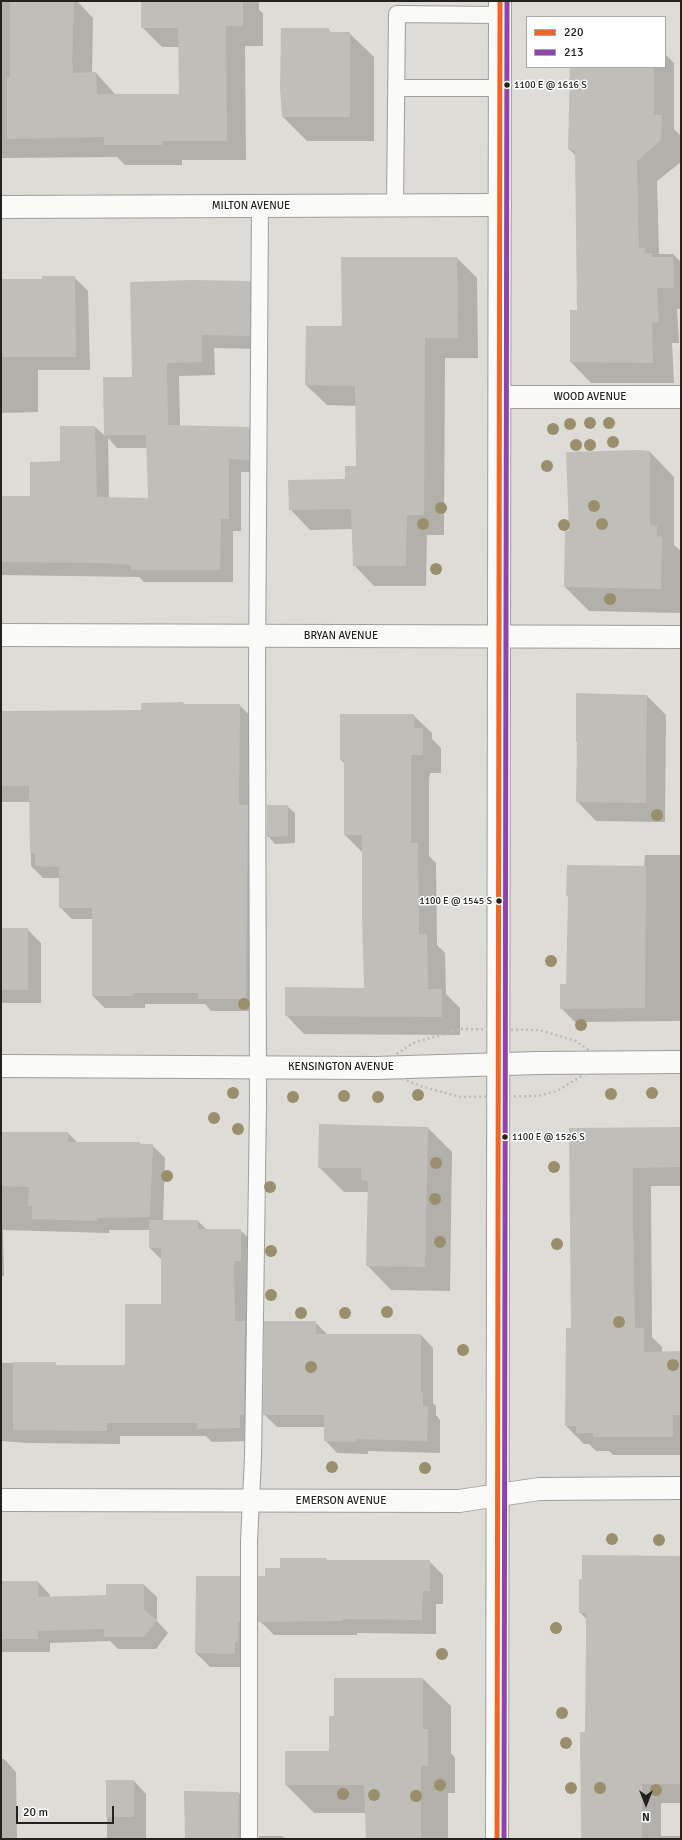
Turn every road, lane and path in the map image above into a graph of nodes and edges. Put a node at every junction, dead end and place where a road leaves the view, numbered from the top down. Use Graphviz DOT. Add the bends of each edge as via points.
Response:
graph roads {
  1 [pos="500,8"];
  2 [pos="396,88"];
  3 [pos="500,88"];
  4 [pos="500,205"];
  5 [pos="260,206"];
  6 [pos="395,206"];
  7 [pos="1,207"];
  8 [pos="500,397"];
  9 [pos="681,397"];
  10 [pos="1,635"];
  11 [pos="258,636"];
  12 [pos="500,636"];
  13 [pos="681,637"];
  14 [pos="681,1062"];
  15 [pos="499,1064"];
  16 [pos="1,1066"];
  17 [pos="258,1067"];
  18 [pos="681,1488"];
  19 [pos="498,1496"];
  20 [pos="1,1500"];
  21 [pos="251,1501"];
  22 [pos="249,1839"];
  23 [pos="497,1839"];
  1 -- 2 [label="lane" via="397,14"];
  1 -- 3 [label="street"];
  2 -- 3 [label="lane"];
  2 -- 6 [label="lane"];
  3 -- 4 [label="street"];
  4 -- 6 [label="street, MILTON AVENUE"];
  4 -- 8 [label="street"];
  5 -- 6 [label="street, MILTON AVENUE"];
  5 -- 7 [label="street, MILTON AVENUE"];
  5 -- 11 [label="lane"];
  8 -- 9 [label="street, WOOD AVENUE"];
  8 -- 12 [label="street"];
  10 -- 11 [label="street, BRYAN AVENUE"];
  11 -- 12 [label="street, BRYAN AVENUE"];
  11 -- 17 [label="lane"];
  12 -- 13 [label="street, BRYAN AVENUE"];
  12 -- 15 [label="street"];
  14 -- 15 [label="street, KENSINGTON AVENUE"];
  15 -- 17 [label="street, KENSINGTON AVENUE" via="376,1068"];
  15 -- 19 [label="street"];
  16 -- 17 [label="street, KENSINGTON AVENUE"];
  17 -- 21 [label="lane"];
  18 -- 19 [label="street, EMERSON AVENUE" via="539,1489"];
  19 -- 21 [label="street, EMERSON AVENUE" via="458,1501"];
  19 -- 23 [label="street"];
  20 -- 21 [label="street, EMERSON AVENUE"];
  21 -- 22 [label="lane"];
}
